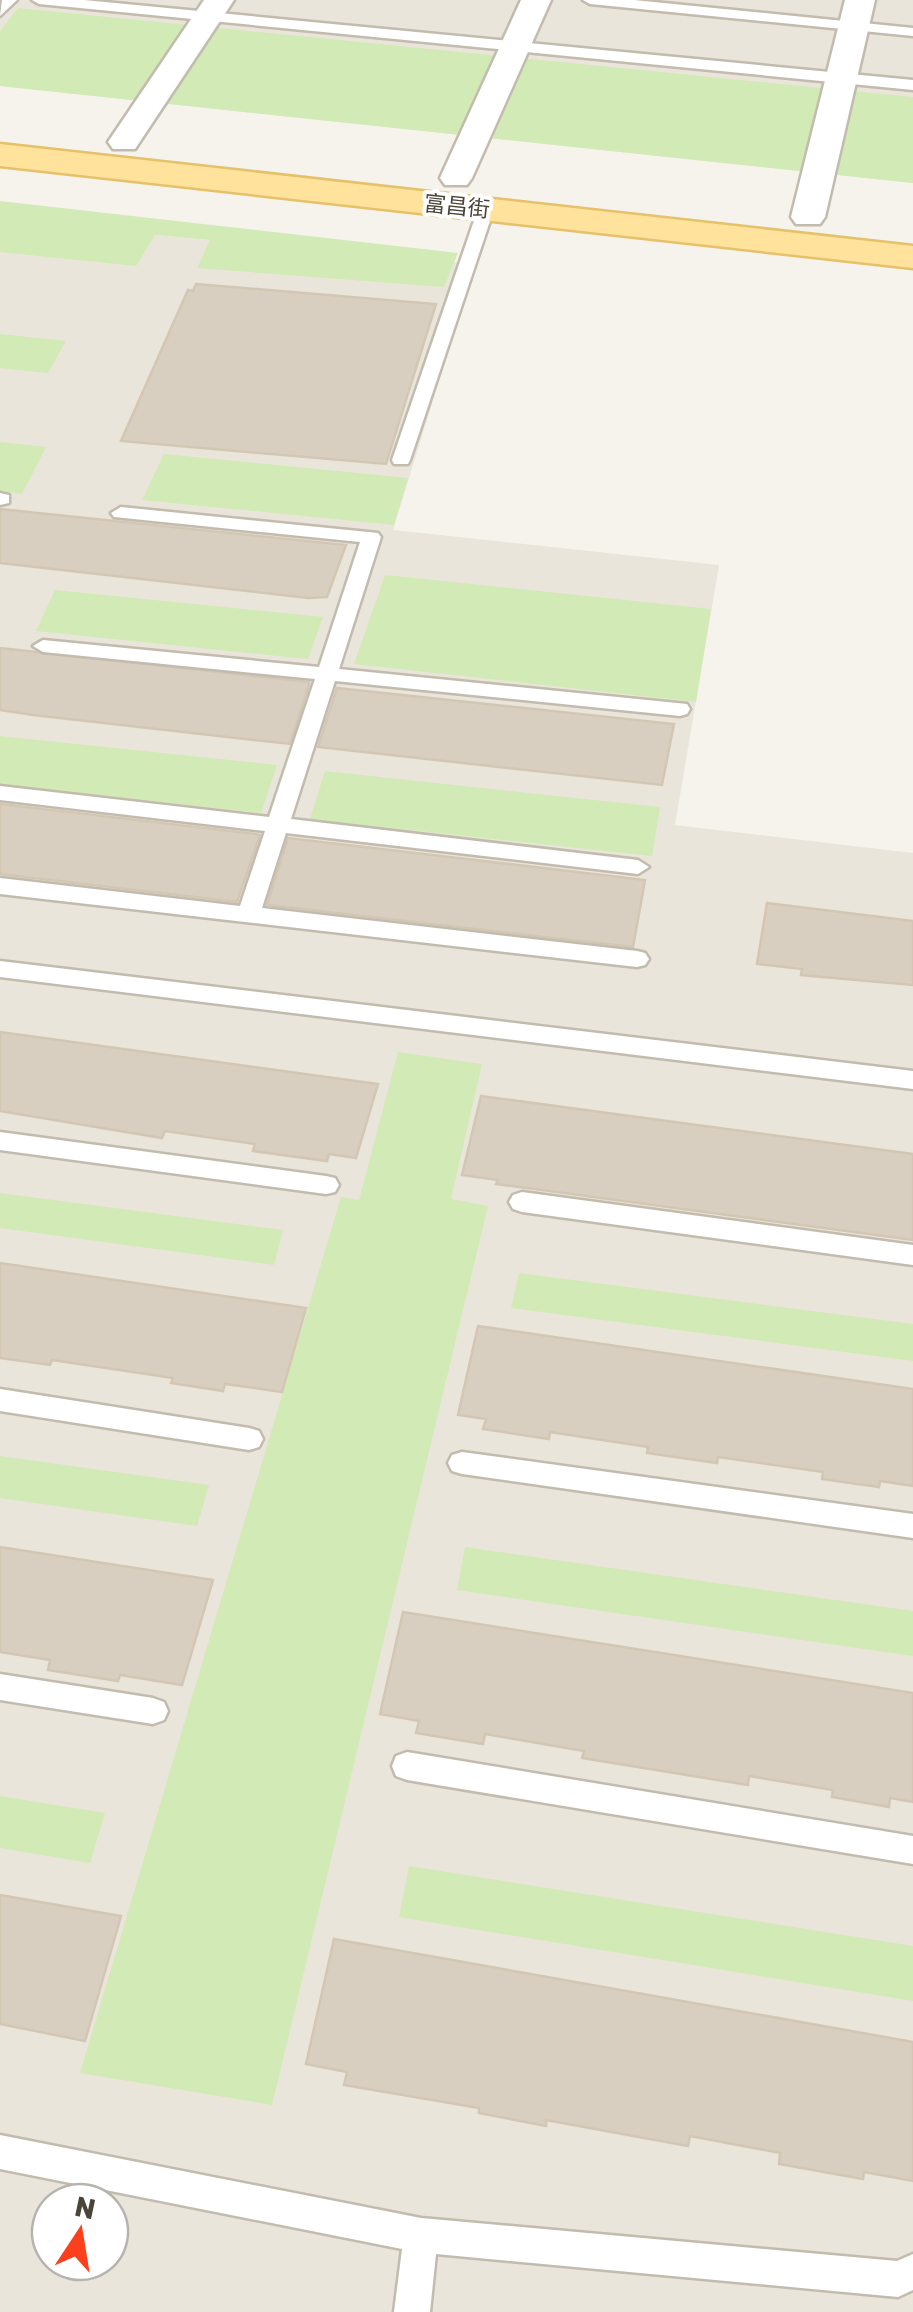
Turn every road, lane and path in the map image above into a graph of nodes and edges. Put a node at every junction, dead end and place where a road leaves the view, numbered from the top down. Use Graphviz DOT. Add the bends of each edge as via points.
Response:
graph roads {
  1 [pos="10,0"];
  2 [pos="39,0"];
  3 [pos="536,0"];
  4 [pos="590,0"];
  5 [pos="213,8"];
  6 [pos="0,12"];
  7 [pos="857,13"];
  8 [pos="913,32"];
  9 [pos="515,47"];
  10 [pos="841,79"];
  11 [pos="913,85"];
  12 [pos="0,128"];
  13 [pos="124,142"];
  14 [pos="0,154"];
  15 [pos="456,178"];
  16 [pos="486,209"];
  17 [pos="808,216"];
  18 [pos="913,228"];
  19 [pos="913,256"];
  20 [pos="401,460"];
  21 [pos="121,513"];
  22 [pos="43,646"];
  23 [pos="327,674"];
  24 [pos="680,710"];
  25 [pos="0,794"];
  26 [pos="278,825"];
  27 [pos="638,867"];
  28 [pos="0,886"];
  29 [pos="249,914"];
  30 [pos="637,959"];
  31 [pos="0,969"];
  32 [pos="913,1080"];
  33 [pos="0,1141"];
  34 [pos="326,1185"];
  35 [pos="522,1202"];
  36 [pos="913,1255"];
  37 [pos="0,1400"];
  38 [pos="248,1439"];
  39 [pos="462,1462"];
  40 [pos="913,1526"];
  41 [pos="0,1687"];
  42 [pos="153,1711"];
  43 [pos="407,1766"];
  44 [pos="913,1850"];
  45 [pos="0,2152"];
  46 [pos="421,2235"];
  47 [pos="913,2272"];
  48 [pos="412,2312"];
  1 -- 6 [label="lane"];
  2 -- 5 [label="lane"];
  3 -- 9 [label="street"];
  4 -- 7 [label="lane"];
  5 -- 9 [label="lane"];
  5 -- 13 [label="street"];
  7 -- 8 [label="lane"];
  7 -- 10 [label="street"];
  9 -- 10 [label="lane"];
  9 -- 15 [label="street"];
  10 -- 11 [label="lane"];
  10 -- 17 [label="street"];
  12 -- 13 [label="main road, 富昌街"];
  13 -- 15 [label="main road, 富昌街"];
  14 -- 16 [label="main road, 富昌街"];
  15 -- 17 [label="main road, 富昌街"];
  16 -- 19 [label="main road, 富昌街"];
  16 -- 20 [label="lane"];
  17 -- 18 [label="main road, 富昌街"];
  21 -- 23 [label="lane" via="372,537"];
  22 -- 23 [label="lane"];
  23 -- 24 [label="lane"];
  23 -- 26 [label="lane"];
  25 -- 26 [label="lane"];
  26 -- 27 [label="lane"];
  26 -- 29 [label="lane"];
  28 -- 29 [label="lane"];
  29 -- 30 [label="lane"];
  31 -- 32 [label="lane"];
  33 -- 34 [label="lane"];
  35 -- 36 [label="lane"];
  37 -- 38 [label="lane"];
  39 -- 40 [label="lane"];
  41 -- 42 [label="lane"];
  43 -- 44 [label="lane"];
  45 -- 46 [label="lane"];
  46 -- 47 [label="lane" via="898,2279"];
  46 -- 48 [label="lane"];
}
